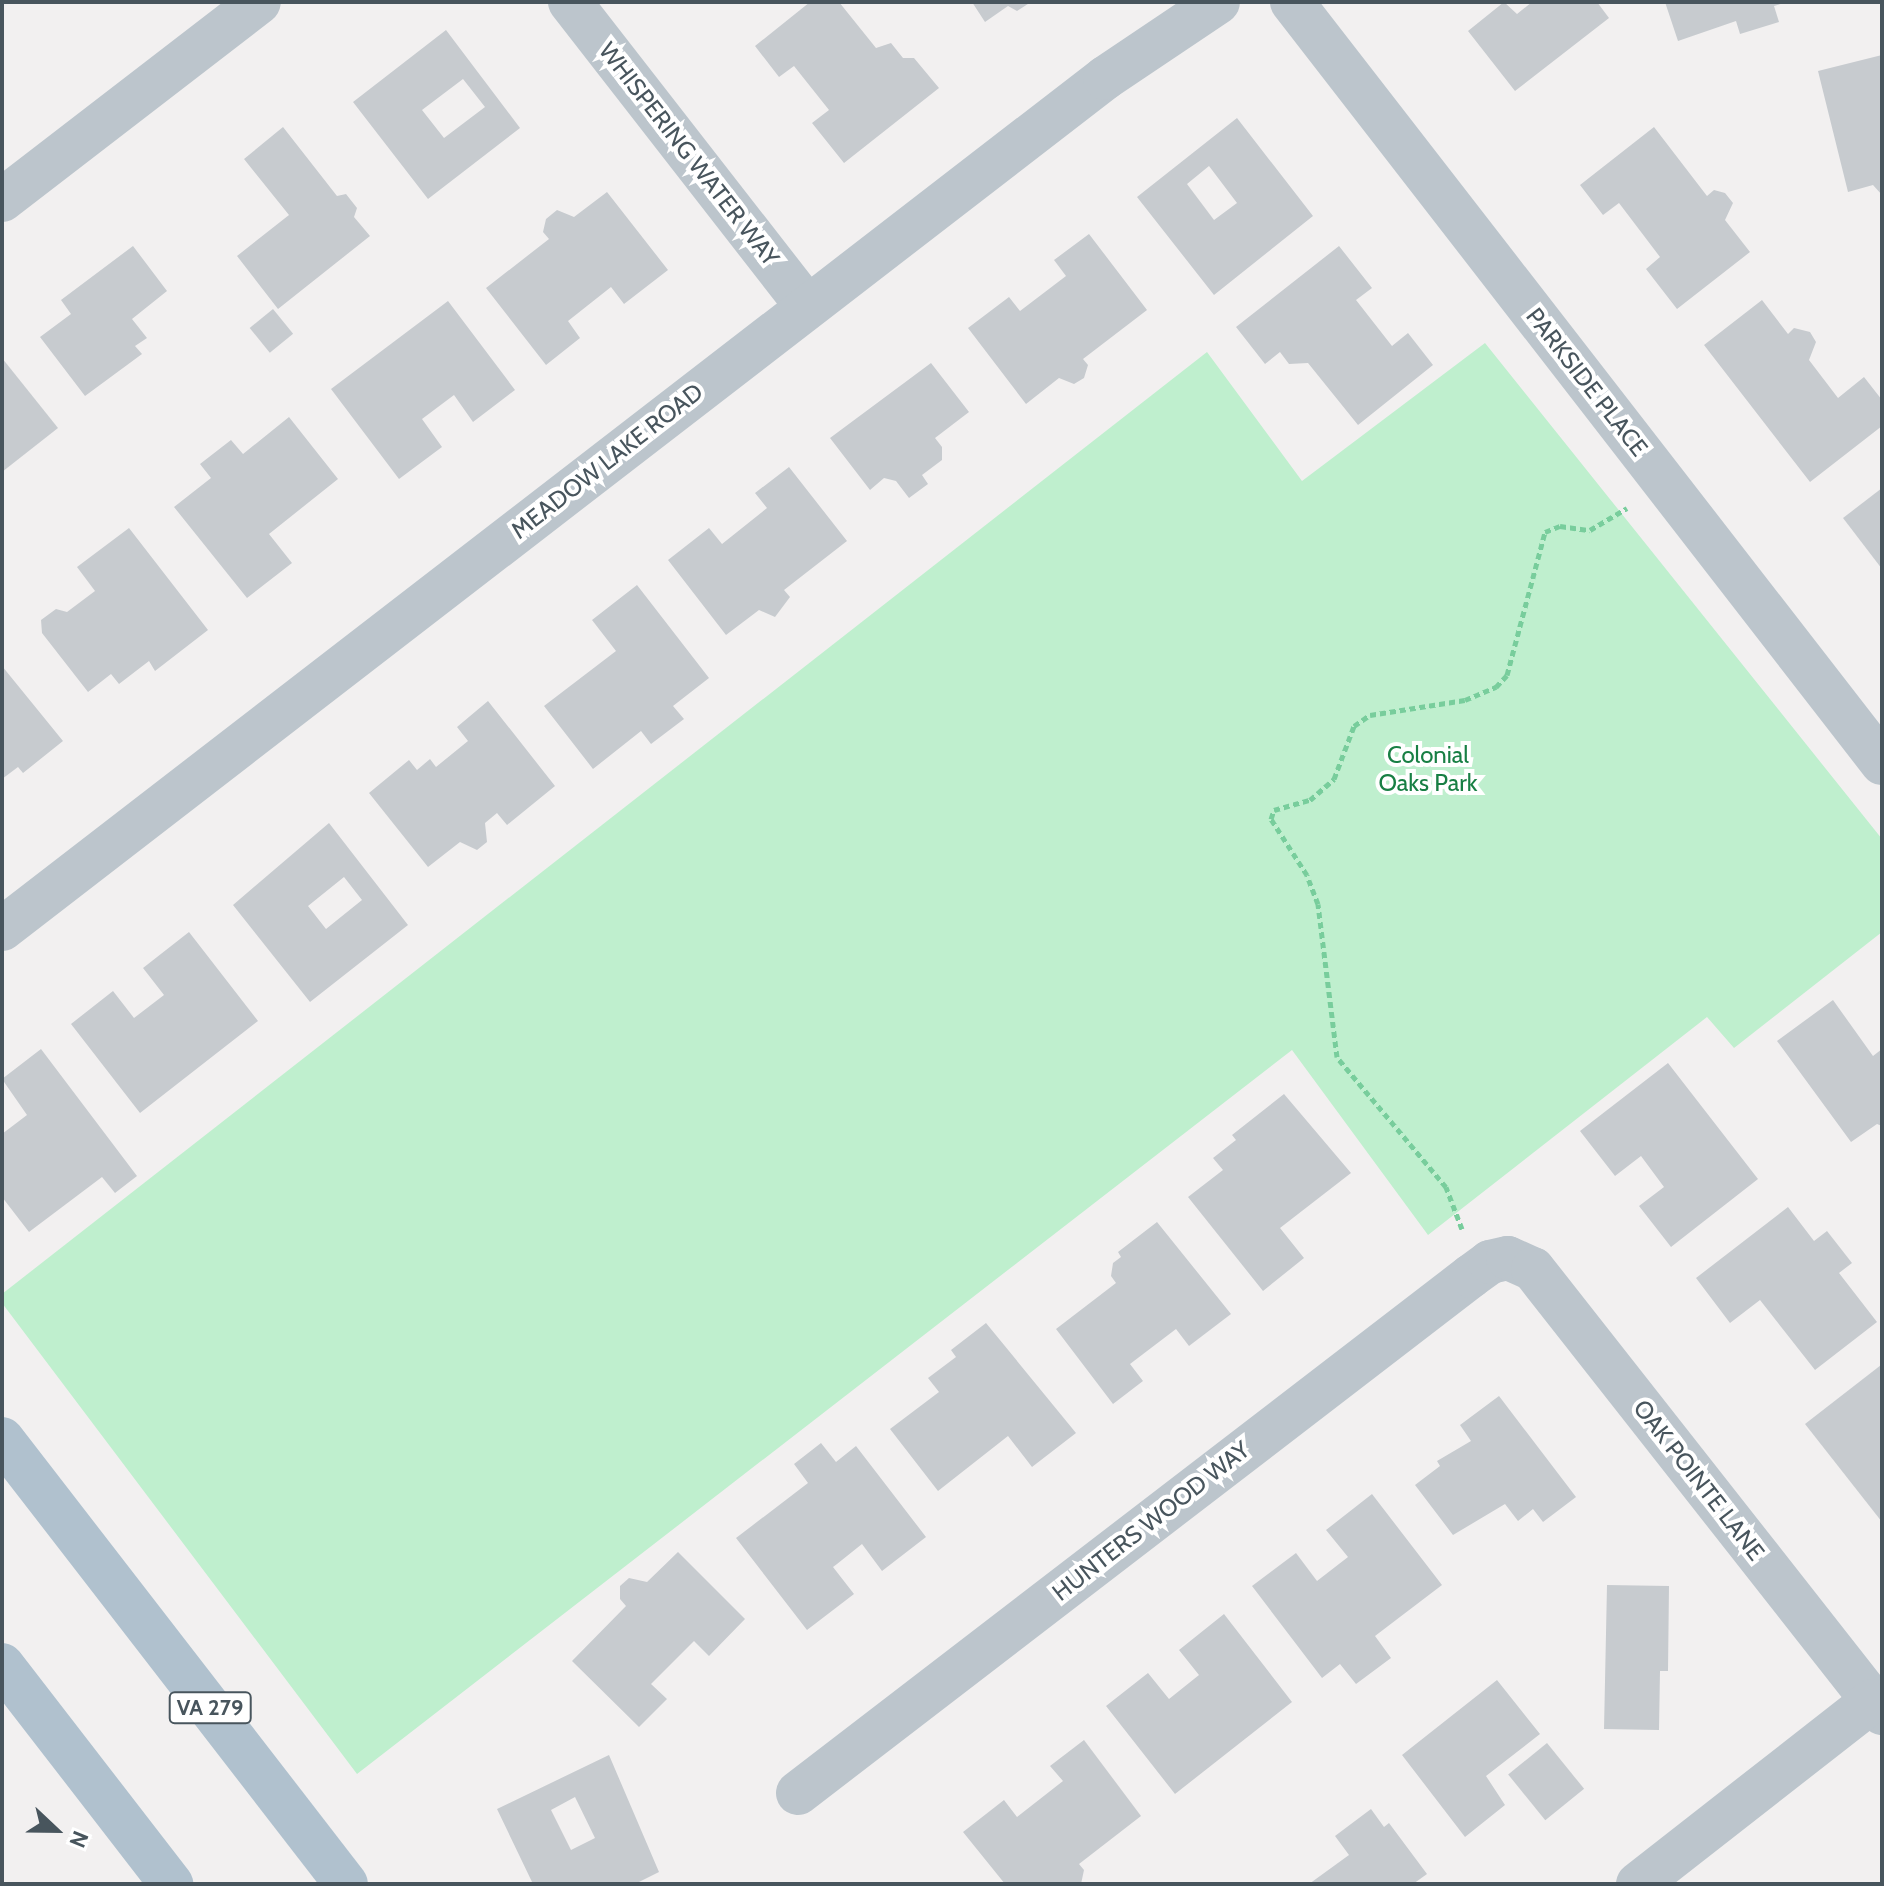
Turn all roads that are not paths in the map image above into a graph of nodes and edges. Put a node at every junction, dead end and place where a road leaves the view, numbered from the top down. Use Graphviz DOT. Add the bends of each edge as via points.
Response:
graph roads {
  1 [pos="259,2"];
  2 [pos="570,2"];
  3 [pos="1218,2"];
  4 [pos="1292,2"];
  5 [pos="2,200"];
  6 [pos="807,306"];
  7 [pos="1882,763"];
  8 [pos="2,929"];
  9 [pos="1489,1267"];
  10 [pos="2,1439"];
  11 [pos="2,1665"];
  12 [pos="1877,1707"];
  13 [pos="798,1793"];
  14 [pos="171,1884"];
  15 [pos="346,1884"];
  16 [pos="1638,1884"];
  1 -- 5 [label="street"];
  2 -- 6 [label="street, WHISPERING WATER WAY"];
  3 -- 6 [label="street, MEADOW LAKE ROAD" via="1105,78"];
  4 -- 7 [label="street, PARKSIDE PLACE"];
  6 -- 8 [label="street, MEADOW LAKE ROAD"];
  9 -- 12 [label="street, OAK POINTE LANE" via="1533,1269"];
  9 -- 13 [label="street, HUNTERS WOOD WAY"];
  10 -- 15 [label="main road, VA 279"];
  11 -- 14 [label="main road"];
  12 -- 16 [label="street"];
}
